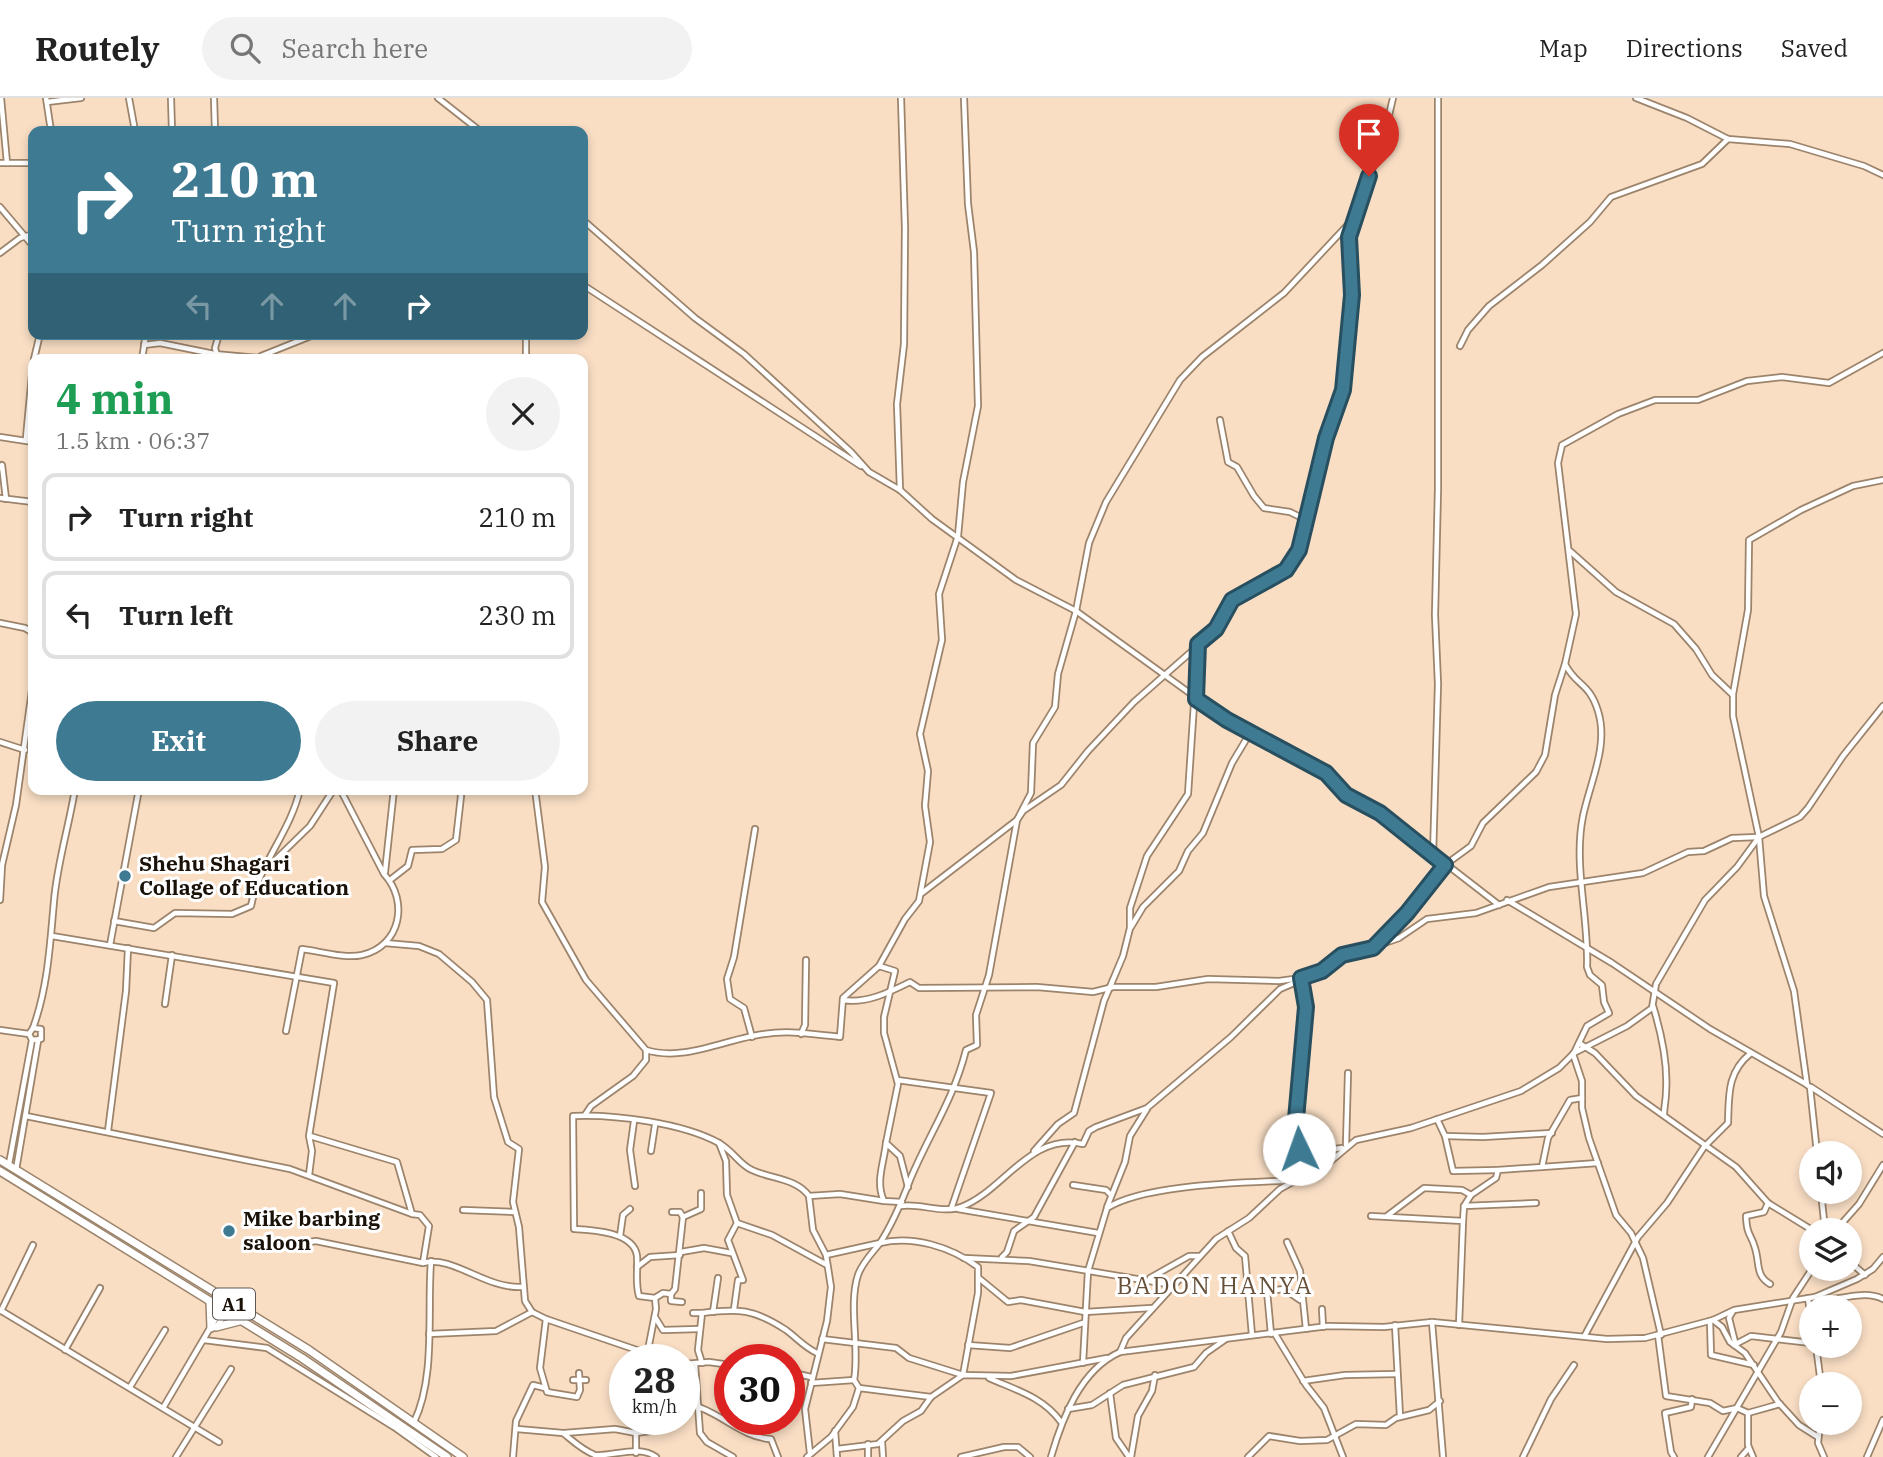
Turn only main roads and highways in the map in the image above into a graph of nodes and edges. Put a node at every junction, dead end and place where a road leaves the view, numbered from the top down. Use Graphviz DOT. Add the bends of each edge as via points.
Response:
graph roads {
  1 [pos="0,1160"];
  2 [pos="0,1171"];
  3 [pos="211,1301"];
  4 [pos="243,1320"];
  5 [pos="447,1457"];
  6 [pos="463,1457"];
  1 -- 6 [label="highway, A1" via="309,1350"];
  2 -- 3 [label="highway, A1"];
  3 -- 4 [label="highway, A1"];
  3 -- 4 [label="highway" via="214,1327"];
  4 -- 5 [label="highway, A1"];
}
